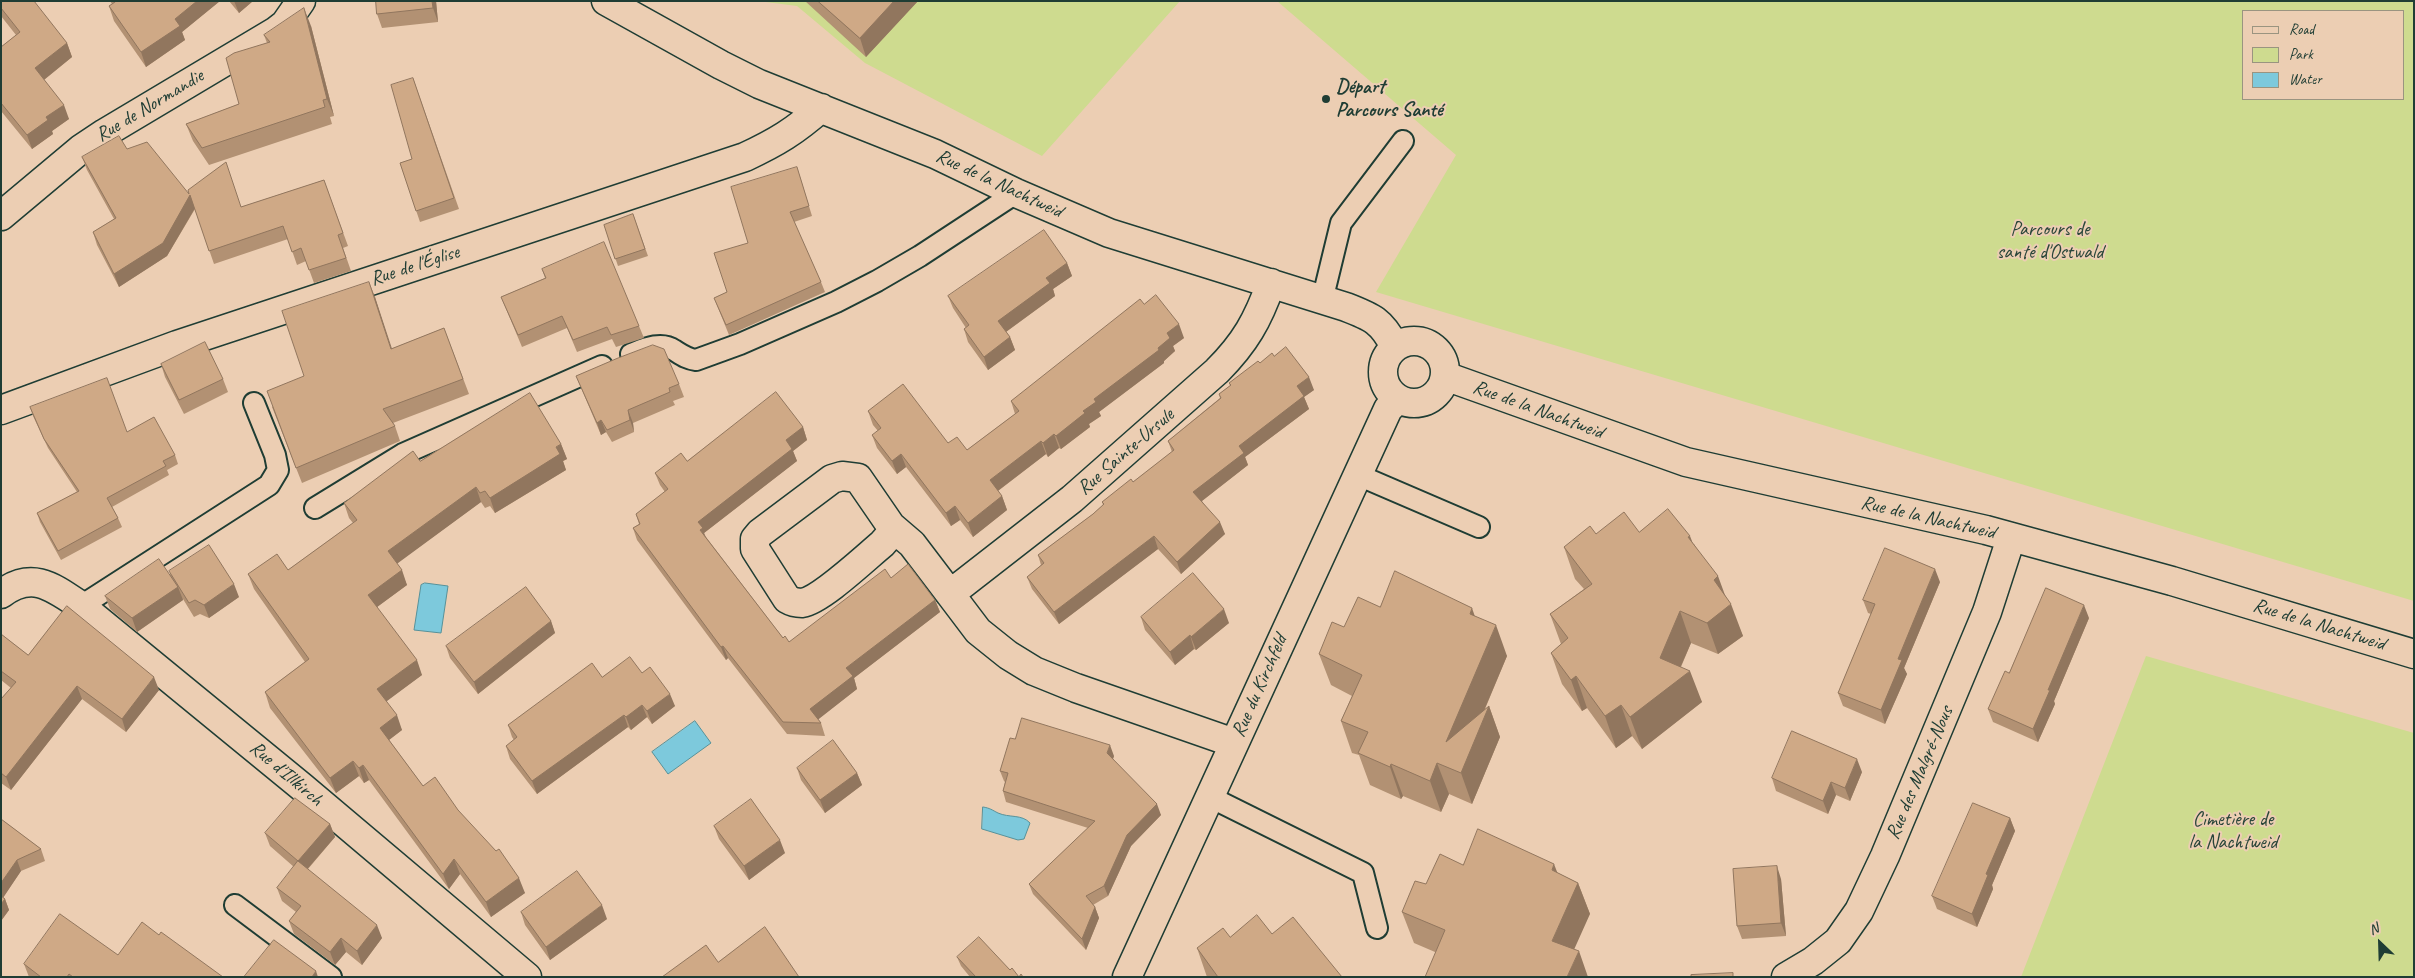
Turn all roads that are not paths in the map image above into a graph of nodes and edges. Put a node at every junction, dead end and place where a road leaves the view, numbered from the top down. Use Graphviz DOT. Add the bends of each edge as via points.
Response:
graph roads {
  1 [pos="301,1"];
  2 [pos="606,1"];
  3 [pos="821,108"];
  4 [pos="1403,142"];
  5 [pos="1016,193"];
  6 [pos="1,216"];
  7 [pos="1271,283"];
  8 [pos="1322,301"];
  9 [pos="1395,347"];
  10 [pos="1445,376"];
  11 [pos="1398,399"];
  12 [pos="254,403"];
  13 [pos="1,410"];
  14 [pos="1358,475"];
  15 [pos="315,508"];
  16 [pos="891,526"];
  17 [pos="1480,527"];
  18 [pos="2011,538"];
  19 [pos="1,594"];
  20 [pos="950,594"];
  21 [pos="81,606"];
  22 [pos="2414,654"];
  23 [pos="1234,743"];
  24 [pos="1210,798"];
  25 [pos="235,905"];
  26 [pos="1377,928"];
  27 [pos="331,977"];
  28 [pos="527,977"];
  29 [pos="1127,977"];
  30 [pos="1786,977"];
  1 -- 6 [label="street, Rue de Normandie" via="276,31 81,149"];
  2 -- 3 [label="street, Rue de la Nachtweid" via="759,84"];
  3 -- 5 [label="street, Rue de la Nachtweid" via="935,154"];
  3 -- 13 [label="street, Rue de l'Église" via="779,142 745,156 177,345"];
  4 -- 8 [label="lane" via="1341,223"];
  5 -- 7 [label="street, Rue de la Nachtweid" via="1108,233"];
  5 -- 15 [label="lane" via="920,256 836,302 702,359 689,360 666,346 656,346 618,359 403,454"];
  7 -- 8 [label="street, Rue de la Nachtweid"];
  7 -- 20 [label="street, Rue Sainte-Ursule" via="1250,333 1217,371 1072,499"];
  8 -- 9 [label="street, Rue de la Nachtweid" via="1375,318"];
  9 -- 10 [label="street" via="1406,341 1430,345 1439,353"];
  9 -- 11 [label="street" via="1387,356 1383,379 1388,390"];
  10 -- 11 [label="street" via="1433,397 1409,403"];
  10 -- 18 [label="street, Rue de la Nachtweid" via="1686,462"];
  11 -- 14 [label="street, Rue du Kirchfeld" via="1388,409"];
  12 -- 21 [label="lane" via="278,470 269,485"];
  14 -- 17 [label="lane"];
  14 -- 23 [label="street, Rue du Kirchfeld"];
  16 -- 16 [label="street" via="858,478 842,476 832,479 760,533 755,539 755,549 787,599 794,603 803,602 821,594 882,544 889,536"];
  16 -- 20 [label="street" via="912,544"];
  18 -- 22 [label="street, Rue de la Nachtweid" via="2172,581"];
  18 -- 30 [label="street, Rue des Malgré-Nous" via="1987,612 1859,911 1838,941"];
  19 -- 21 [label="street, Rue d'Illkirch" via="14,585 37,582 59,591"];
  20 -- 23 [label="street" via="978,631 1034,671"];
  21 -- 28 [label="street, Rue d'Illkirch"];
  23 -- 24 [label="street, Rue du Kirchfeld"];
  24 -- 26 [label="lane" via="1363,873"];
  24 -- 29 [label="street, Rue du Kirchfeld"];
  25 -- 27 [label="lane"];
}
